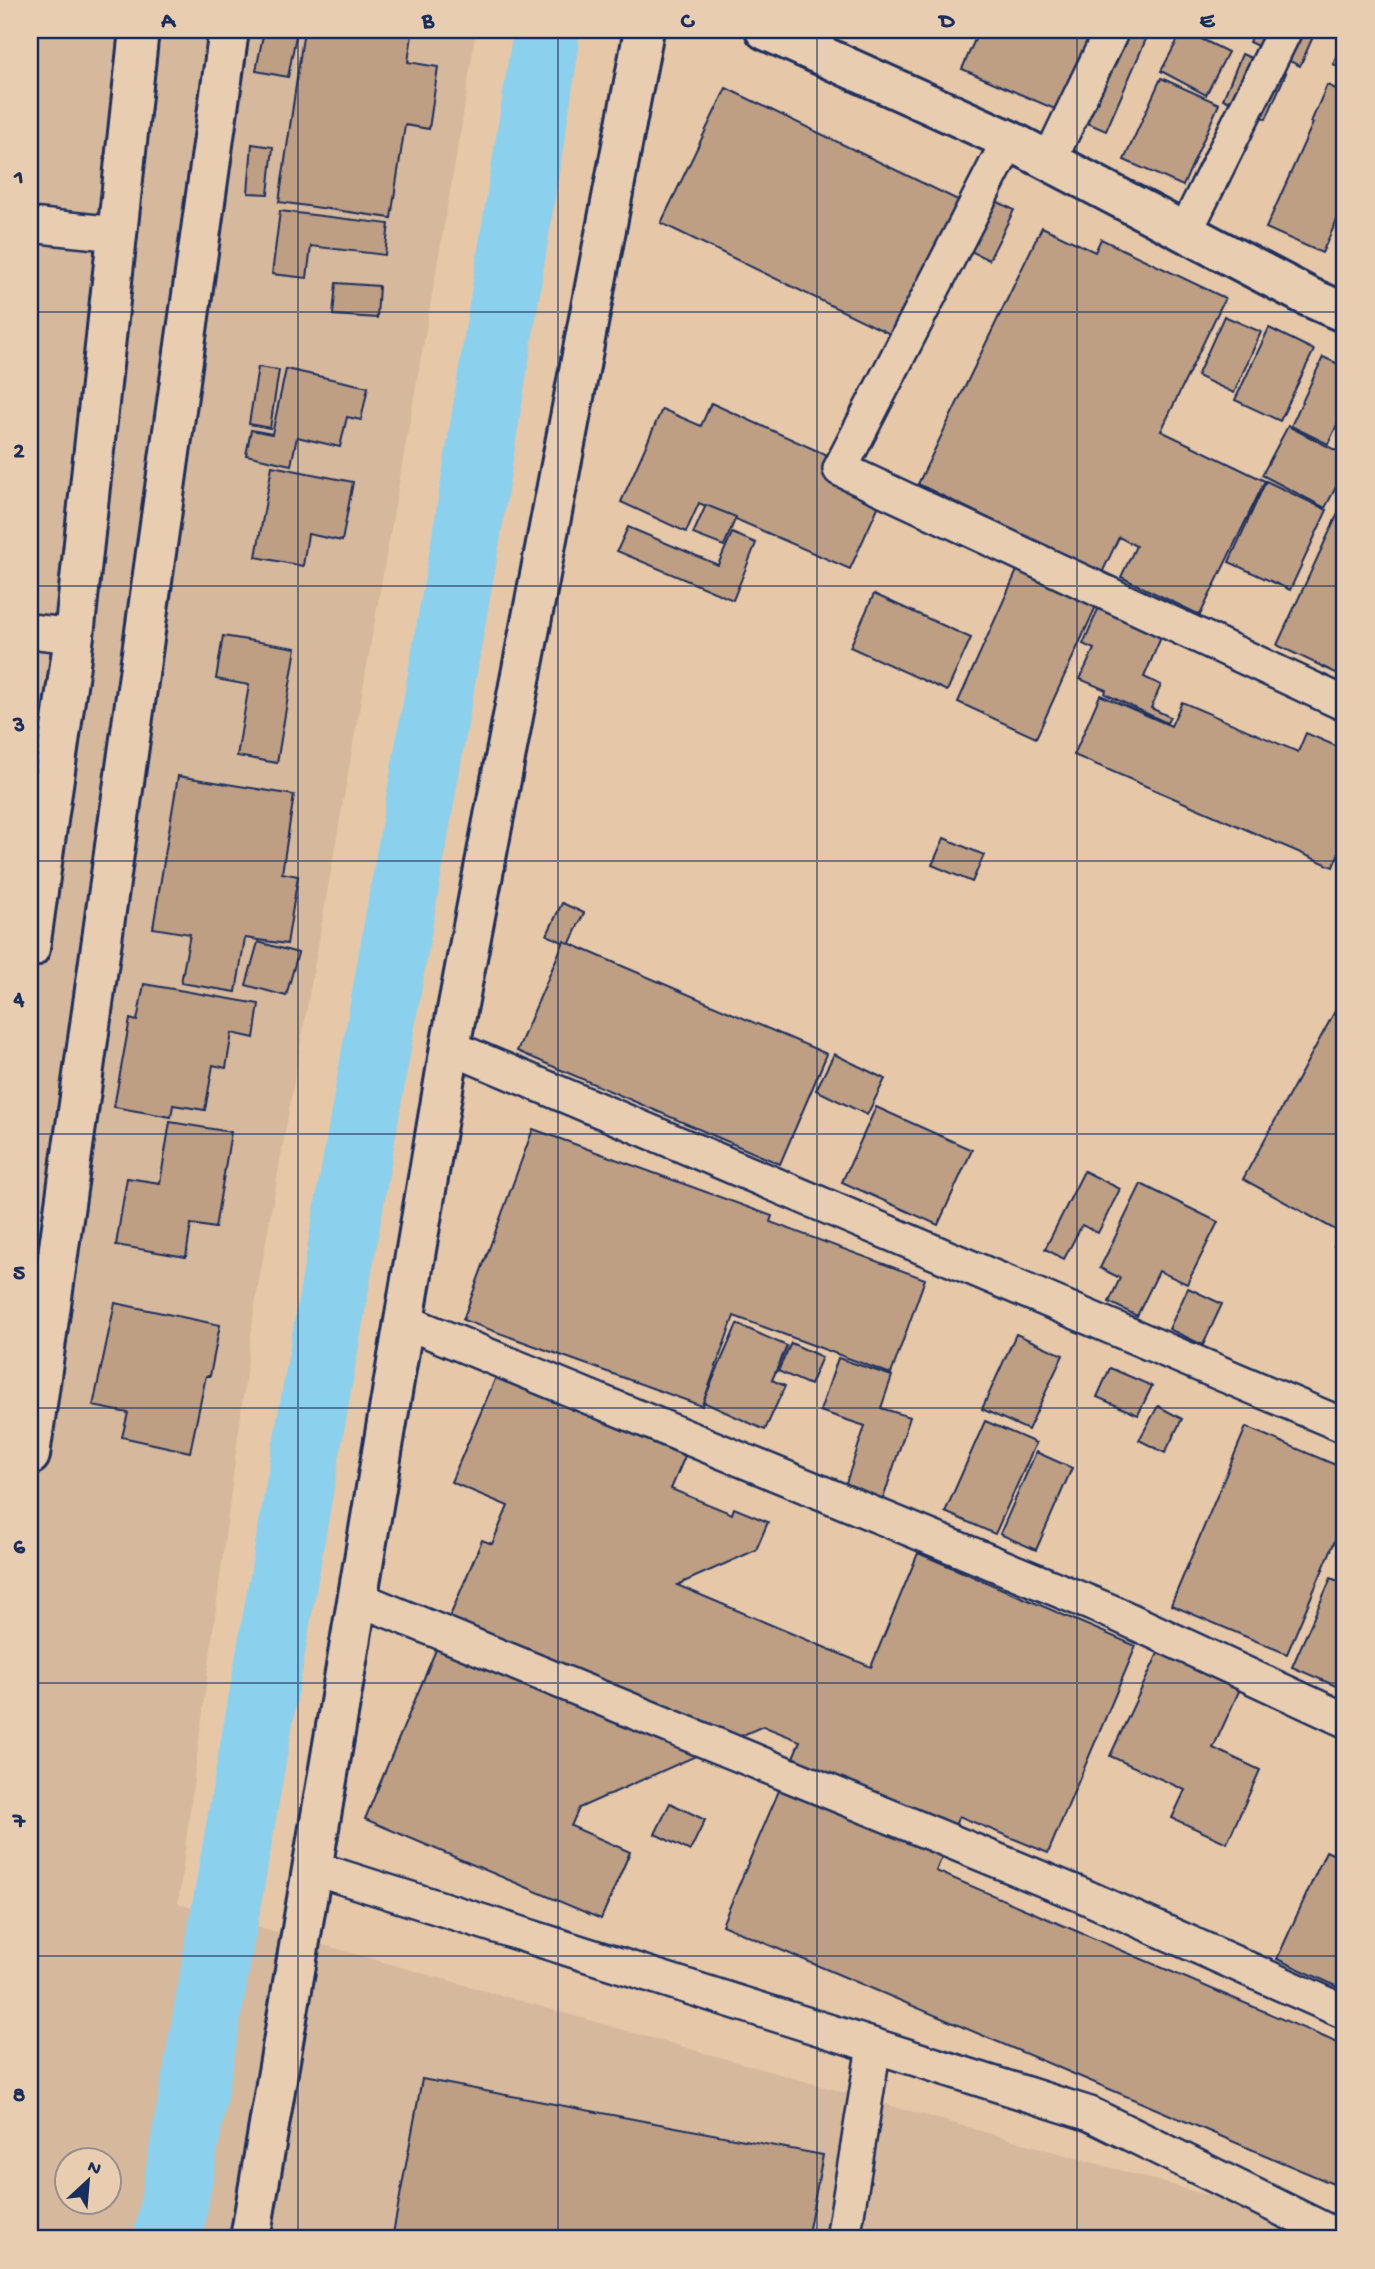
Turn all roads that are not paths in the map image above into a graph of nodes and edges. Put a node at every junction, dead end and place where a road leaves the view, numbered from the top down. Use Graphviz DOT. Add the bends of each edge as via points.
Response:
graph roads {
  1 [pos="139,30"];
  2 [pos="229,30"];
  3 [pos="644,30"];
  4 [pos="765,30"];
  5 [pos="1112,30"];
  6 [pos="1284,30"];
  7 [pos="1009,140"];
  8 [pos="1049,161"];
  9 [pos="30,225"];
  10 [pos="1185,232"];
  11 [pos="117,234"];
  12 [pos="1342,303"];
  13 [pos="30,631"];
  14 [pos="74,636"];
  15 [pos="1345,704"];
  16 [pos="30,948"];
  17 [pos="450,1047"];
  18 [pos="404,1321"];
  19 [pos="36,1370"];
  20 [pos="1345,1426"];
  21 [pos="30,1455"];
  22 [pos="358,1598"];
  23 [pos="1345,1720"];
  24 [pos="313,1868"];
  25 [pos="1345,2012"];
  26 [pos="874,2046"];
  27 [pos="1338,2238"];
  28 [pos="250,2239"];
  29 [pos="843,2239"];
  1 -- 11 [label="main road"];
  2 -- 19 [label="main road"];
  3 -- 17 [label="main road"];
  4 -- 7 [label="main road"];
  5 -- 8 [label="street"];
  6 -- 10 [label="street"];
  7 -- 8 [label="main road"];
  7 -- 15 [label="street" via="840,469"];
  8 -- 10 [label="main road"];
  9 -- 11 [label="street"];
  10 -- 12 [label="main road"];
  11 -- 14 [label="main road"];
  13 -- 14 [label="street"];
  14 -- 16 [label="main road"];
  17 -- 18 [label="main road"];
  17 -- 20 [label="street"];
  18 -- 22 [label="main road"];
  18 -- 23 [label="street" via="1112,1612"];
  19 -- 21 [label="main road"];
  22 -- 24 [label="main road"];
  22 -- 25 [label="street" via="1084,1896"];
  24 -- 26 [label="street"];
  24 -- 28 [label="main road"];
  26 -- 27 [label="street" via="1090,2114"];
  26 -- 29 [label="street"];
}
